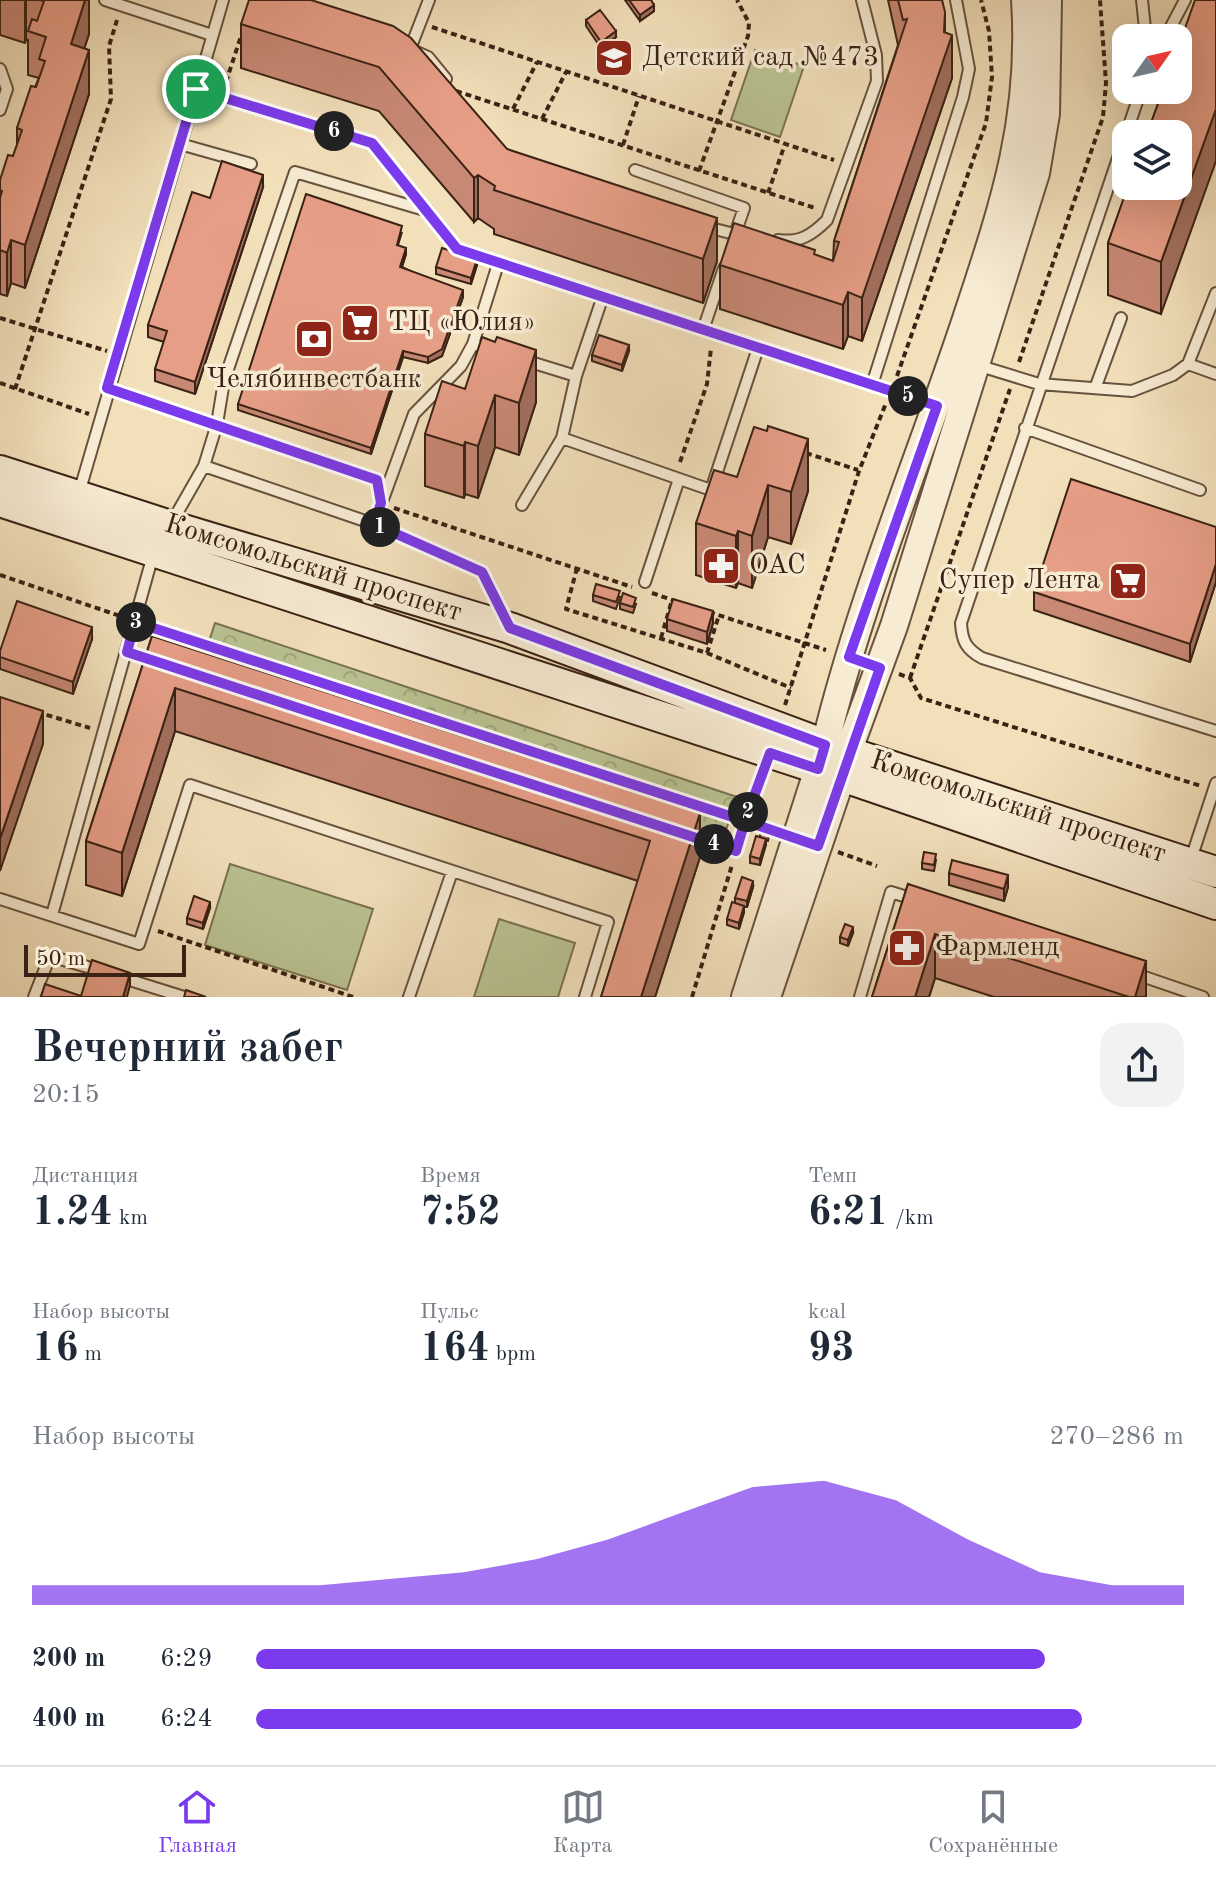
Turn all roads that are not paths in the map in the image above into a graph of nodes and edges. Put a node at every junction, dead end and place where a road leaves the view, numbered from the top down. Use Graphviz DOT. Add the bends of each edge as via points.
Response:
graph roads {
  1 [pos="105,0"];
  2 [pos="223,0"];
  3 [pos="429,0"];
  4 [pos="862,0"];
  5 [pos="956,0"];
  6 [pos="1025,0"];
  7 [pos="1048,0"];
  8 [pos="1142,0"];
  9 [pos="1185,0"];
  10 [pos="1145,24"];
  11 [pos="1172,24"];
  12 [pos="212,35"];
  13 [pos="396,45"];
  14 [pos="410,49"];
  15 [pos="0,69"];
  16 [pos="196,89"];
  17 [pos="456,91"];
  18 [pos="1136,104"];
  19 [pos="0,110"];
  20 [pos="180,144"];
  21 [pos="251,164"];
  22 [pos="635,170"];
  23 [pos="430,211"];
  24 [pos="690,221"];
  25 [pos="735,235"];
  26 [pos="749,237"];
  27 [pos="764,238"];
  28 [pos="730,249"];
  29 [pos="726,262"];
  30 [pos="498,264"];
  31 [pos="1215,298"];
  32 [pos="602,299"];
  33 [pos="1121,318"];
  34 [pos="708,332"];
  35 [pos="473,344"];
  36 [pos="758,348"];
  37 [pos="502,353"];
  38 [pos="517,358"];
  39 [pos="975,364"];
  40 [pos="1188,364"];
  41 [pos="1216,374"];
  42 [pos="576,376"];
  43 [pos="1039,384"];
  44 [pos="872,385"];
  45 [pos="1096,386"];
  46 [pos="937,406"];
  47 [pos="1025,428"];
  48 [pos="562,438"];
  49 [pos="204,466"];
  50 [pos="0,471"];
  51 [pos="677,479"];
  52 [pos="1200,490"];
  53 [pos="78,497"];
  54 [pos="0,503"];
  55 [pos="522,505"];
  56 [pos="374,524"];
  57 [pos="170,526"];
  58 [pos="154,552"];
  59 [pos="645,582"];
  60 [pos="510,628"];
  61 [pos="127,652"];
  62 [pos="171,667"];
  63 [pos="1216,731"];
  64 [pos="833,760"];
  65 [pos="1215,787"];
  66 [pos="676,832"];
  67 [pos="807,842"];
  68 [pos="736,851"];
  69 [pos="1203,868"];
  70 [pos="452,872"];
  71 [pos="0,899"];
  72 [pos="921,902"];
  73 [pos="1216,904"];
  74 [pos="52,915"];
  75 [pos="1114,967"];
  76 [pos="34,997"];
  77 [pos="184,997"];
  78 [pos="409,997"];
  79 [pos="585,997"];
  80 [pos="745,997"];
  81 [pos="767,997"];
  82 [pos="860,997"];
  83 [pos="1203,997"];
  1 -- 12 [label="lane"];
  2 -- 12 [label="lane"];
  3 -- 14 [label="lane"];
  4 -- 27 [label="lane" via="877,81 829,213 813,234 793,242"];
  5 -- 44 [label="lane" via="969,69 963,97"];
  6 -- 46 [label="street" via="1026,75 1018,149"];
  7 -- 39 [label="street" via="1049,73 1041,146 1024,216"];
  8 -- 10 [label="lane"];
  9 -- 11 [label="lane"];
  12 -- 16 [label="lane"];
  13 -- 14 [label="lane"];
  14 -- 17 [label="lane" via="428,57"];
  15 -- 19 [label="lane" via="7,89"];
  16 -- 20 [label="lane"];
  16 -- 23 [label="lane" via="372,143"];
  18 -- 43 [label="lane"];
  20 -- 21 [label="lane"];
  20 -- 53 [label="lane"];
  22 -- 25 [label="lane" via="744,208"];
  23 -- 30 [label="lane" via="457,249"];
  23 -- 49 [label="lane" via="295,172 224,381"];
  24 -- 25 [label="lane"];
  25 -- 26 [label="lane"];
  25 -- 28 [label="lane"];
  29 -- 34 [label="lane"];
  30 -- 32 [label="lane"];
  30 -- 35 [label="lane"];
  31 -- 40 [label="lane"];
  32 -- 34 [label="lane"];
  32 -- 42 [label="lane"];
  33 -- 45 [label="lane"];
  34 -- 36 [label="lane"];
  35 -- 37 [label="lane"];
  35 -- 56 [label="lane" via="461,366 414,414"];
  36 -- 44 [label="lane"];
  36 -- 51 [label="lane" via="711,490"];
  38 -- 42 [label="lane"];
  39 -- 43 [label="lane"];
  39 -- 64 [label="street" via="880,668"];
  40 -- 41 [label="lane"];
  40 -- 45 [label="lane" via="1132,391"];
  42 -- 48 [label="lane"];
  43 -- 45 [label="lane"];
  43 -- 47 [label="lane"];
  44 -- 46 [label="lane"];
  46 -- 64 [label="street" via="849,657"];
  47 -- 52 [label="lane"];
  47 -- 63 [label="lane" via="961,623 965,645 982,658"];
  48 -- 51 [label="lane"];
  48 -- 55 [label="lane"];
  49 -- 56 [label="lane"];
  49 -- 57 [label="lane"];
  50 -- 53 [label="main road, Комсомольский проспект"];
  51 -- 59 [label="lane"];
  53 -- 57 [label="main road, Комсомольский проспект"];
  54 -- 58 [label="main road, Комсомольский проспект"];
  56 -- 60 [label="lane" via="482,572"];
  57 -- 60 [label="main road, Комсомольский проспект"];
  58 -- 61 [label="lane"];
  58 -- 64 [label="main road, Комсомольский проспект" via="770,753"];
  60 -- 64 [label="main road, Комсомольский проспект"];
  61 -- 62 [label="lane"];
  61 -- 74 [label="lane"];
  64 -- 67 [label="street"];
  64 -- 69 [label="main road, Комсомольский проспект"];
  64 -- 73 [label="main road, Комсомольский проспект"];
  65 -- 69 [label="lane"];
  66 -- 68 [label="lane"];
  67 -- 80 [label="street"];
  67 -- 81 [label="street"];
  70 -- 74 [label="lane" via="190,785 139,944"];
  70 -- 78 [label="lane"];
  70 -- 79 [label="lane" via="608,922"];
  71 -- 74 [label="lane"];
  72 -- 82 [label="lane" via="891,892"];
  75 -- 83 [label="lane"];
  76 -- 77 [label="lane" via="50,956"];
}
